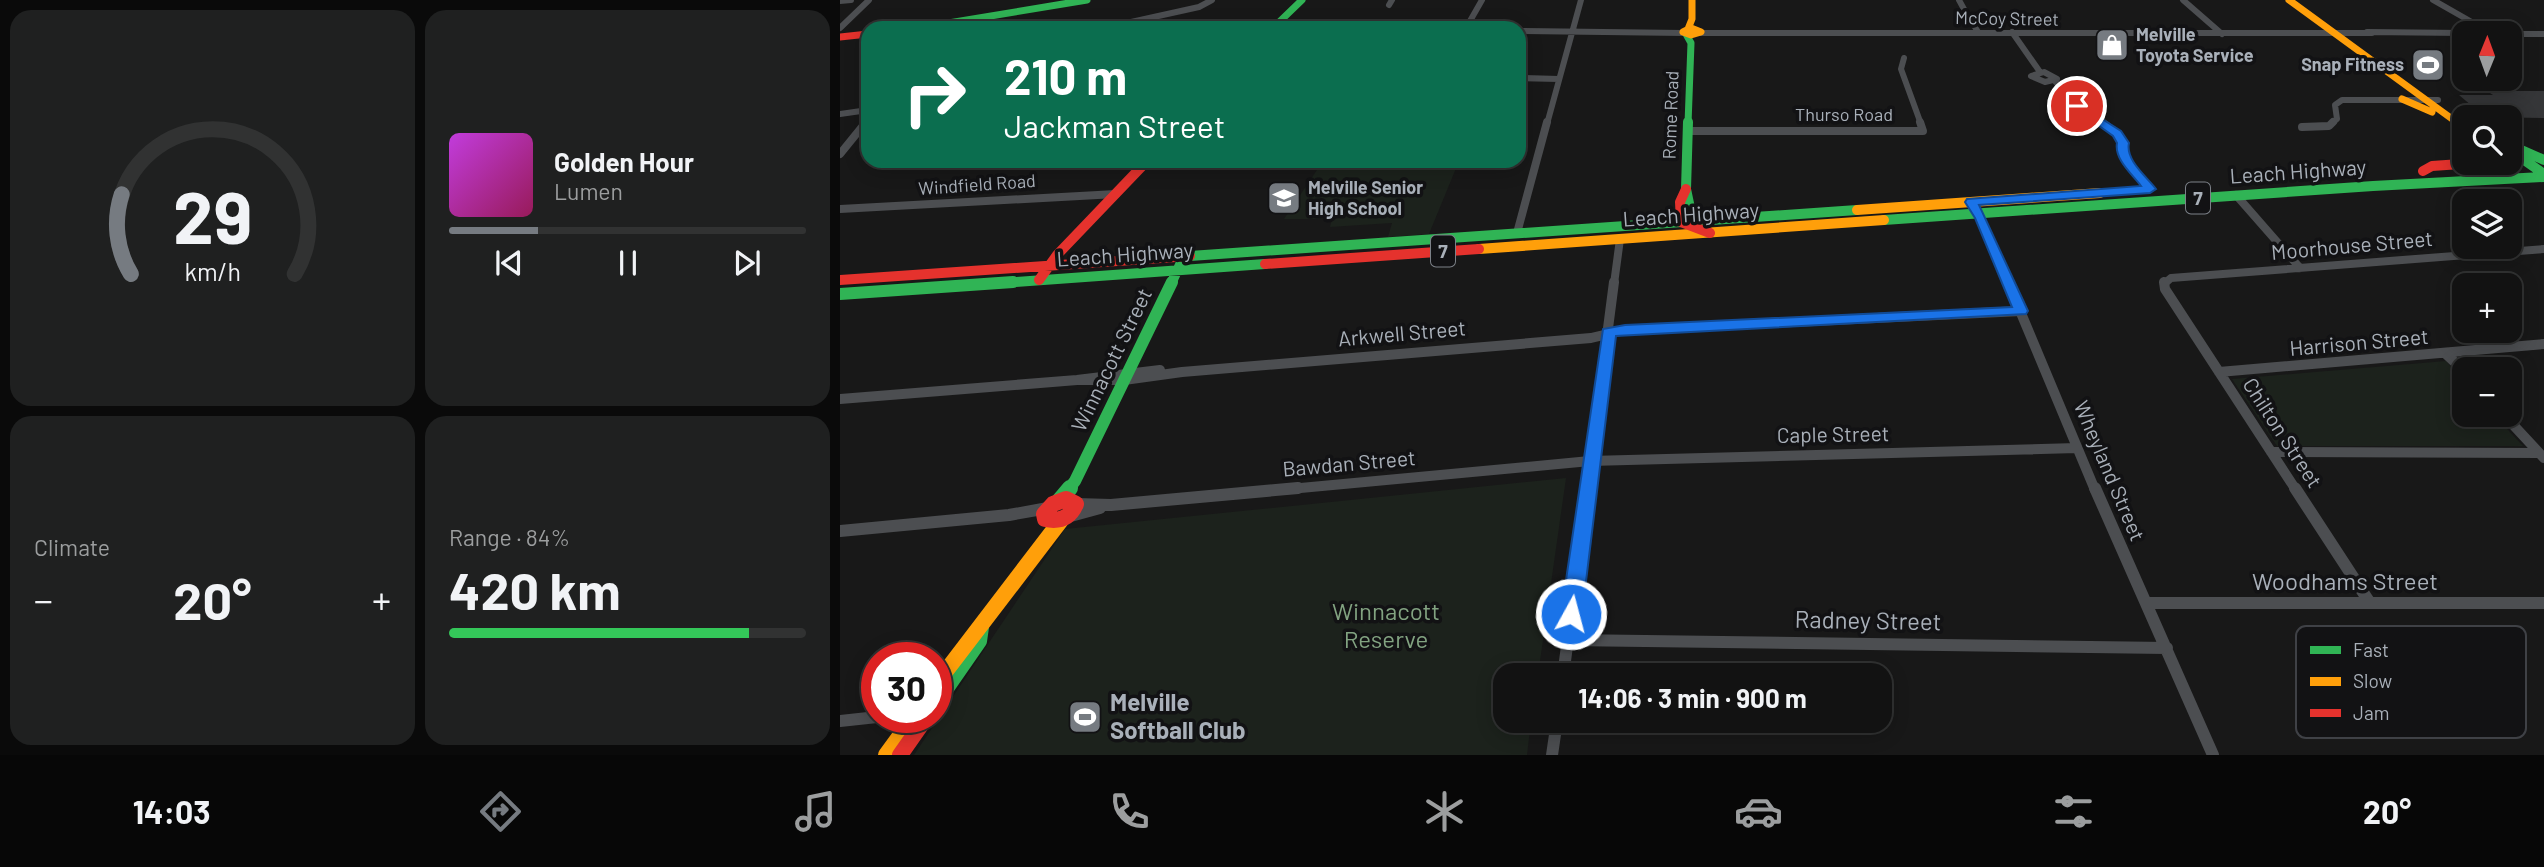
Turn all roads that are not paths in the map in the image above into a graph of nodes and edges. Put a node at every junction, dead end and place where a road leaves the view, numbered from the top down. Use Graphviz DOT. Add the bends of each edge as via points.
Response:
graph roads {
  1 [pos="851,0"];
  2 [pos="869,0"];
  3 [pos="1088,0"];
  4 [pos="1212,0"];
  5 [pos="1302,0"];
  6 [pos="1482,0"];
  7 [pos="1581,0"];
  8 [pos="1692,0"];
  9 [pos="1959,0"];
  10 [pos="2183,0"];
  11 [pos="2288,0"];
  12 [pos="2298,0"];
  13 [pos="2433,0"];
  14 [pos="840,1"];
  15 [pos="967,21"];
  16 [pos="1136,21"];
  17 [pos="1282,21"];
  18 [pos="1470,21"];
  19 [pos="2470,21"];
  20 [pos="840,28"];
  21 [pos="1526,31"];
  22 [pos="1692,31"];
  23 [pos="1572,32"];
  24 [pos="1978,32"];
  25 [pos="2012,32"];
  26 [pos="2339,33"];
  27 [pos="2452,33"];
  28 [pos="2222,34"];
  29 [pos="2522,34"];
  30 [pos="2544,34"];
  31 [pos="861,36"];
  32 [pos="840,38"];
  33 [pos="1904,58"];
  34 [pos="1526,78"];
  35 [pos="1559,79"];
  36 [pos="2402,99"];
  37 [pos="2431,100"];
  38 [pos="861,111"];
  39 [pos="840,114"];
  40 [pos="2452,116"];
  41 [pos="2452,119"];
  42 [pos="2302,127"];
  43 [pos="861,128"];
  44 [pos="1688,131"];
  45 [pos="840,154"];
  46 [pos="2522,157"];
  47 [pos="2452,165"];
  48 [pos="1140,168"];
  49 [pos="2522,169"];
  50 [pos="2452,170"];
  51 [pos="2423,171"];
  52 [pos="2541,172"];
  53 [pos="2452,175"];
  54 [pos="2522,175"];
  55 [pos="2300,179"];
  56 [pos="1686,188"];
  57 [pos="2150,189"];
  58 [pos="2314,190"];
  59 [pos="2544,191"];
  60 [pos="1116,194"];
  61 [pos="2236,195"];
  62 [pos="1971,202"];
  63 [pos="840,209"];
  64 [pos="1979,214"];
  65 [pos="1703,220"];
  66 [pos="1681,222"];
  67 [pos="1517,233"];
  68 [pos="1710,233"];
  69 [pos="1620,239"];
  70 [pos="2544,249"];
  71 [pos="1184,256"];
  72 [pos="1049,265"];
  73 [pos="2300,268"];
  74 [pos="1176,271"];
  75 [pos="840,280"];
  76 [pos="1039,280"];
  77 [pos="2164,282"];
  78 [pos="840,294"];
  79 [pos="2021,311"];
  80 [pos="1609,333"];
  81 [pos="2544,344"];
  82 [pos="2445,353"];
  83 [pos="2452,360"];
  84 [pos="2219,372"];
  85 [pos="1125,376"];
  86 [pos="840,400"];
  87 [pos="2515,427"];
  88 [pos="2077,448"];
  89 [pos="2271,452"];
  90 [pos="2541,455"];
  91 [pos="1590,461"];
  92 [pos="1111,505"];
  93 [pos="1058,508"];
  94 [pos="1065,518"];
  95 [pos="840,531"];
  96 [pos="1039,546"];
  97 [pos="2146,603"];
  98 [pos="2370,603"];
  99 [pos="2544,603"];
  100 [pos="981,627"];
  101 [pos="1568,640"];
  102 [pos="2167,648"];
  103 [pos="952,661"];
  104 [pos="1565,663"];
  105 [pos="952,680"];
  106 [pos="861,719"];
  107 [pos="840,722"];
  108 [pos="902,733"];
  109 [pos="915,733"];
  110 [pos="1555,733"];
  111 [pos="886,755"];
  112 [pos="900,755"];
  113 [pos="1552,755"];
  114 [pos="2213,755"];
  1 -- 14 [label="street"];
  2 -- 20 [label="street"];
  3 -- 15 [label="main road"];
  4 -- 16 [label="street"];
  5 -- 17 [label="main road"];
  6 -- 18 [label="street"];
  7 -- 23 [label="street"];
  8 -- 22 [label="main road, Rome Road"];
  9 -- 24 [label="street"];
  10 -- 28 [label="street"];
  11 -- 26 [label="main road"];
  12 -- 26 [label="main road"];
  13 -- 19 [label="street"];
  21 -- 23 [label="street, McCoy Street"];
  22 -- 23 [label="street, McCoy Street"];
  22 -- 24 [label="street, McCoy Street"];
  22 -- 44 [label="main road, Rome Road"];
  23 -- 35 [label="street"];
  24 -- 25 [label="street, McCoy Street"];
  25 -- 28 [label="street, McCoy Street"];
  25 -- 57 [label="street" via="2040,72 2031,76 2055,81 2073,103 2117,134 2126,159"];
  26 -- 27 [label="street, McCoy Street"];
  26 -- 28 [label="street, McCoy Street"];
  26 -- 37 [label="main road"];
  29 -- 30 [label="street"];
  31 -- 32 [label="main road"];
  33 -- 44 [label="street, Thurso Road" via="1901,69 1923,131"];
  34 -- 35 [label="street"];
  35 -- 67 [label="street"];
  36 -- 37 [label="street"];
  36 -- 41 [label="main road"];
  36 -- 42 [label="street" via="2342,100 2335,105 2337,119 2329,125"];
  37 -- 40 [label="main road"];
  38 -- 39 [label="street"];
  43 -- 45 [label="street"];
  44 -- 56 [label="main road, Rome Road"];
  46 -- 52 [label="main road"];
  47 -- 51 [label="main road"];
  48 -- 60 [label="main road"];
  49 -- 52 [label="main road, Leach Highway / 7"];
  50 -- 51 [label="main road, Leach Highway / 7"];
  51 -- 55 [label="main road, Leach Highway / 7"];
  53 -- 58 [label="main road, Leach Highway / 7"];
  54 -- 59 [label="main road"];
  55 -- 57 [label="main road, Leach Highway / 7"];
  55 -- 58 [label="main road"];
  56 -- 65 [label="main road, Rome Road" via="1690,208"];
  56 -- 66 [label="main road, Rome Road"];
  57 -- 62 [label="main road, Leach Highway / 7"];
  58 -- 61 [label="main road, Leach Highway / 7"];
  60 -- 63 [label="street, Windfield Road"];
  60 -- 72 [label="main road"];
  61 -- 64 [label="main road, Leach Highway / 7"];
  61 -- 73 [label="street"];
  62 -- 64 [label="street, Wheyland Street"];
  62 -- 65 [label="main road, Leach Highway / 7"];
  64 -- 68 [label="main road, Leach Highway / 7"];
  64 -- 79 [label="street, Wheyland Street"];
  65 -- 66 [label="main road, Leach Highway / 7"];
  66 -- 67 [label="main road, Leach Highway / 7"];
  66 -- 68 [label="main road"];
  67 -- 71 [label="main road, Leach Highway / 7"];
  68 -- 69 [label="main road, Leach Highway / 7"];
  69 -- 74 [label="main road, Leach Highway / 7"];
  69 -- 80 [label="street"];
  70 -- 73 [label="street, Moorhouse Street"];
  71 -- 72 [label="main road, Leach Highway / 7"];
  71 -- 74 [label="main road, Winnacott Street"];
  72 -- 75 [label="main road, Leach Highway / 7"];
  72 -- 76 [label="main road"];
  73 -- 77 [label="street, Moorhouse Street"];
  74 -- 76 [label="main road, Leach Highway / 7"];
  74 -- 85 [label="main road, Winnacott Street"];
  76 -- 78 [label="main road, Leach Highway / 7"];
  77 -- 84 [label="street, Chilton Street"];
  79 -- 80 [label="street, Arkwell Street"];
  79 -- 88 [label="street, Wheyland Street"];
  80 -- 85 [label="street, Arkwell Street"];
  80 -- 91 [label="street"];
  81 -- 82 [label="street, Harrison Street"];
  82 -- 83 [label="street"];
  82 -- 84 [label="street, Harrison Street"];
  84 -- 89 [label="street, Chilton Street"];
  85 -- 86 [label="street, Arkwell Street"];
  85 -- 93 [label="main road, Winnacott Street"];
  87 -- 90 [label="street"];
  88 -- 91 [label="street, Caple Street"];
  88 -- 97 [label="street, Wheyland Street"];
  89 -- 90 [label="street"];
  89 -- 98 [label="street, Chilton Street"];
  91 -- 92 [label="street, Bawdan Street"];
  91 -- 101 [label="street"];
  92 -- 93 [label="street, Bawdan Street"];
  92 -- 94 [label="street, Bawdan Street"];
  93 -- 94 [label="main road"];
  93 -- 94 [label="main road, Winnacott Street" via="1074,512"];
  93 -- 95 [label="street, Bawdan Street"];
  93 -- 96 [label="main road, Winnacott Street"];
  94 -- 96 [label="main road, Winnacott Street"];
  96 -- 100 [label="main road, Winnacott Street"];
  97 -- 98 [label="street, Woodhams Street"];
  97 -- 102 [label="street, Wheyland Street"];
  98 -- 99 [label="street, Woodhams Street"];
  100 -- 103 [label="main road, Winnacott Street"];
  100 -- 105 [label="main road, Winnacott Street" via="979,641"];
  101 -- 102 [label="street, Radney Street"];
  101 -- 104 [label="street"];
  102 -- 114 [label="street, Wheyland Street"];
  106 -- 107 [label="street"];
  108 -- 111 [label="main road"];
  109 -- 112 [label="main road"];
  110 -- 113 [label="street"];
}
